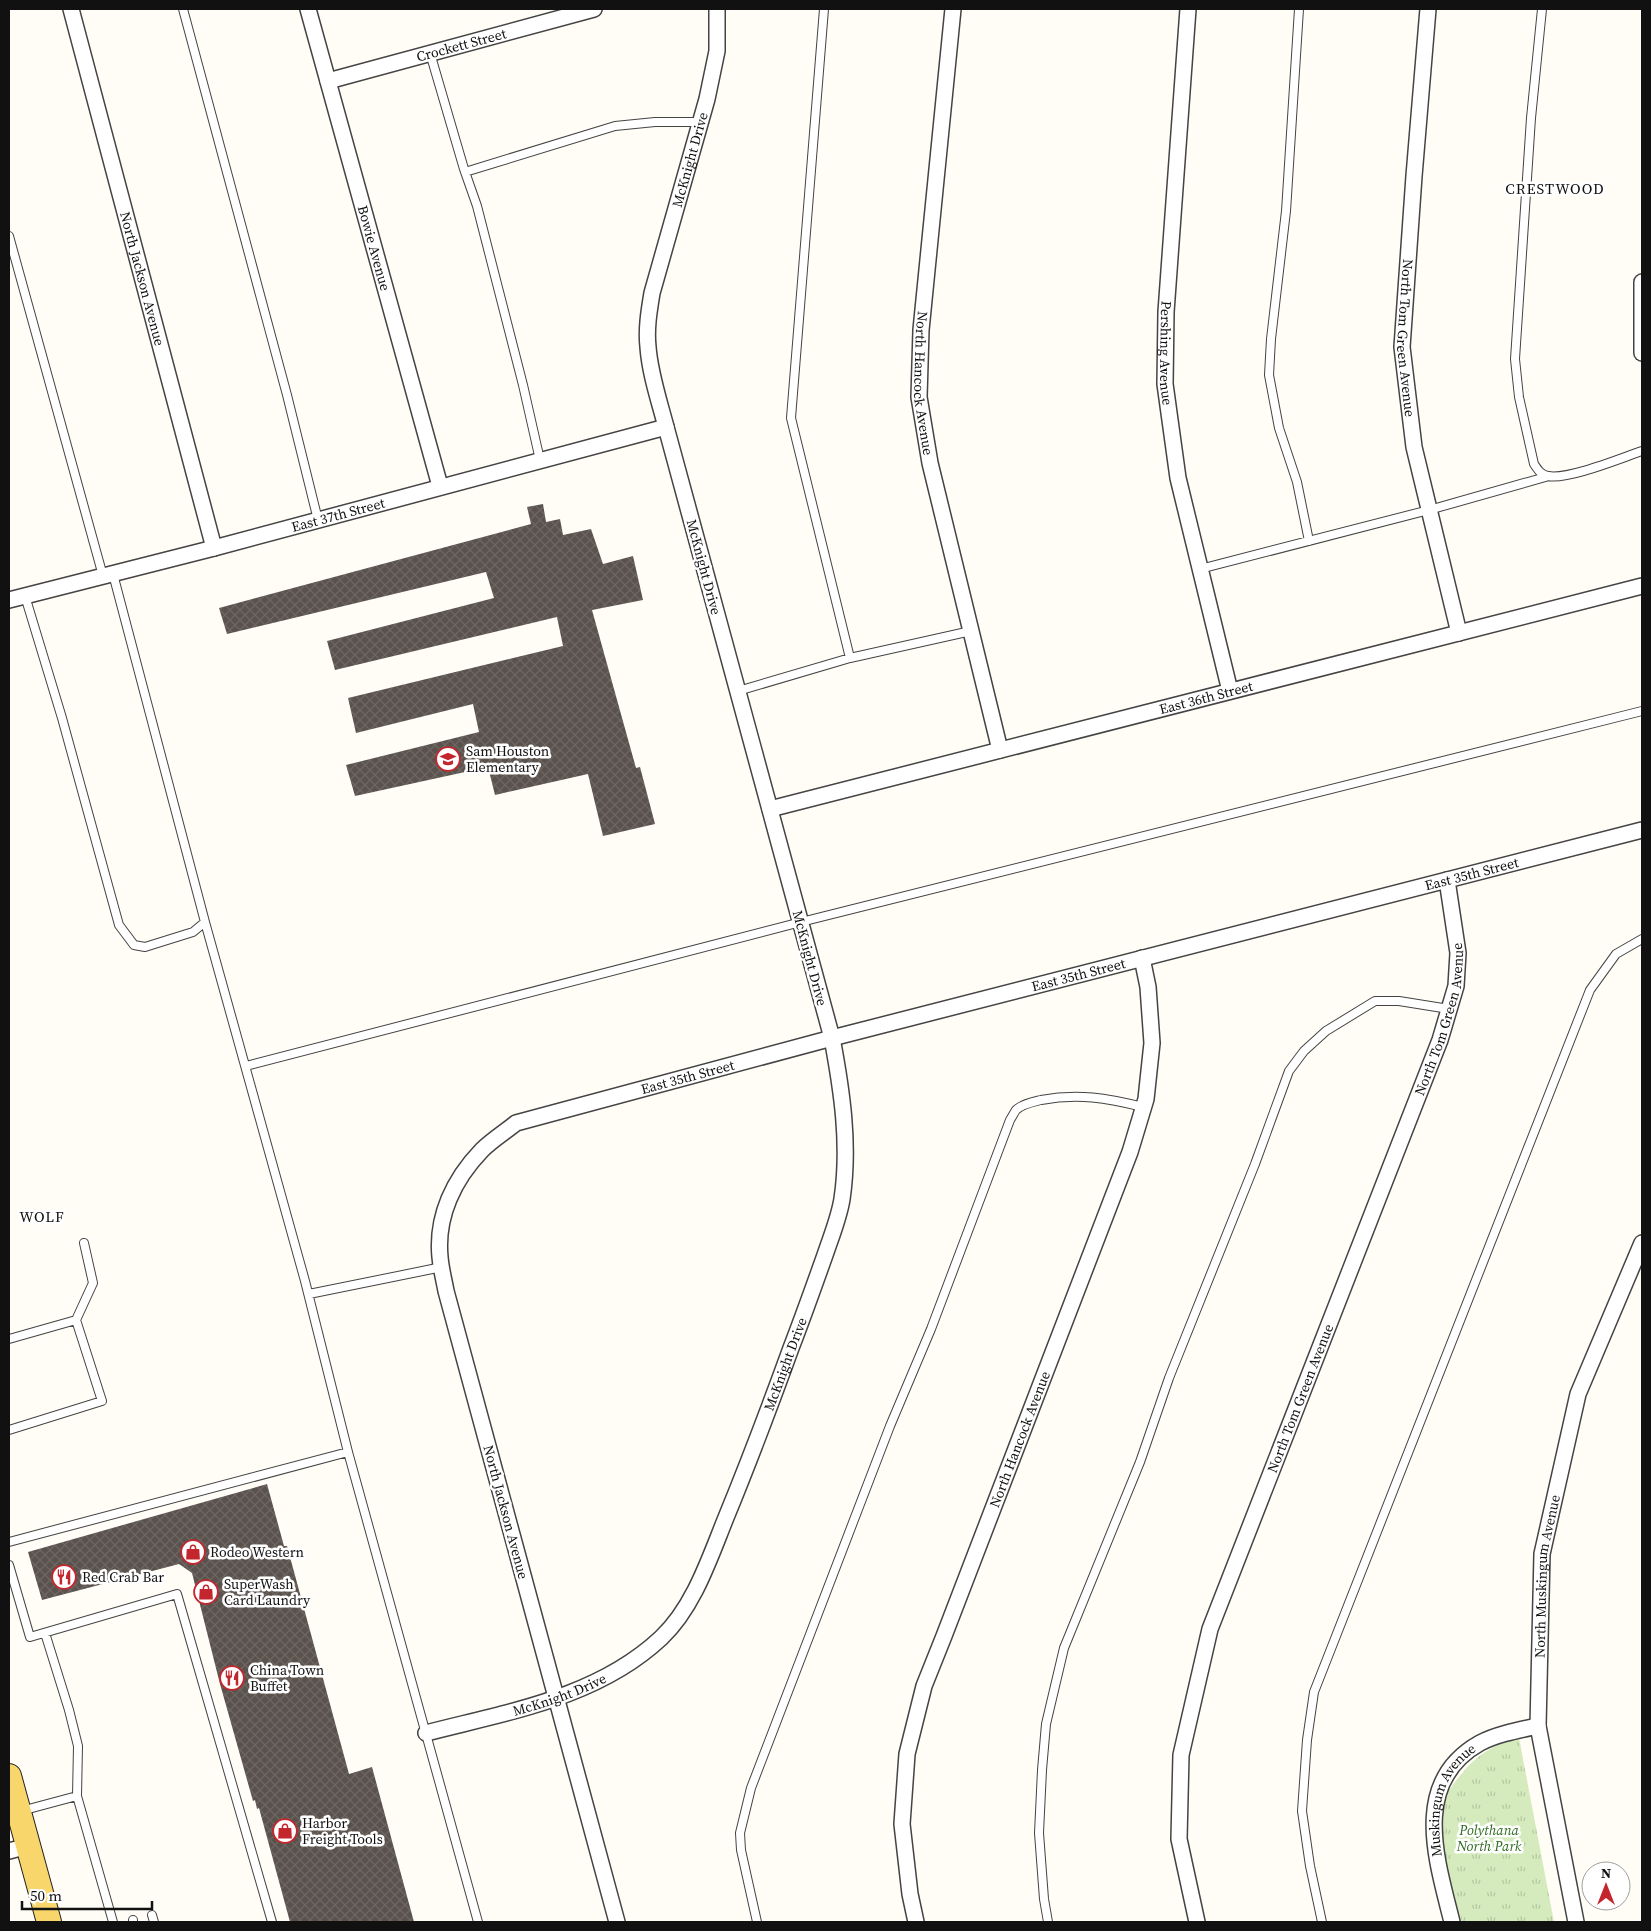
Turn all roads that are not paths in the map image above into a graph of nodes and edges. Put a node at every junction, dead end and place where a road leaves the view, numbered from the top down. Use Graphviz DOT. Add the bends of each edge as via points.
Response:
graph roads {
  1 [pos="71,9"];
  2 [pos="183,9"];
  3 [pos="308,9"];
  4 [pos="594,9"];
  5 [pos="717,9"];
  6 [pos="824,9"];
  7 [pos="953,9"];
  8 [pos="1188,9"];
  9 [pos="1299,9"];
  10 [pos="1428,9"];
  11 [pos="1542,9"];
  12 [pos="430,53"];
  13 [pos="328,81"];
  14 [pos="701,122"];
  15 [pos="465,172"];
  16 [pos="9,236"];
  17 [pos="1642,282"];
  18 [pos="1642,353"];
  19 [pos="666,426"];
  20 [pos="1642,451"];
  21 [pos="540,460"];
  22 [pos="1549,476"];
  23 [pos="440,486"];
  24 [pos="1429,510"];
  25 [pos="318,520"];
  26 [pos="1309,541"];
  27 [pos="214,548"];
  28 [pos="1200,569"];
  29 [pos="108,575"];
  30 [pos="1642,586"];
  31 [pos="25,596"];
  32 [pos="9,600"];
  33 [pos="971,631"];
  34 [pos="1459,633"];
  35 [pos="850,658"];
  36 [pos="738,691"];
  37 [pos="1230,691"];
  38 [pos="1642,710"];
  39 [pos="1000,750"];
  40 [pos="770,808"];
  41 [pos="1642,830"];
  42 [pos="1448,880"];
  43 [pos="205,922"];
  44 [pos="801,922"];
  45 [pos="1642,939"];
  46 [pos="1142,958"];
  47 [pos="1449,1010"];
  48 [pos="832,1038"];
  49 [pos="246,1066"];
  50 [pos="1143,1107"];
  51 [pos="516,1123"];
  52 [pos="84,1243"];
  53 [pos="1642,1243"];
  54 [pos="442,1267"];
  55 [pos="309,1294"];
  56 [pos="76,1320"];
  57 [pos="9,1338"];
  58 [pos="9,1430"];
  59 [pos="348,1452"];
  60 [pos="9,1542"];
  61 [pos="9,1565"];
  62 [pos="45,1633"];
  63 [pos="556,1698"];
  64 [pos="1538,1726"];
  65 [pos="426,1733"];
  66 [pos="9,1776"];
  67 [pos="76,1796"];
  68 [pos="19,1812"];
  69 [pos="18,1849"];
  70 [pos="49,1922"];
  71 [pos="113,1922"];
  72 [pos="272,1922"];
  73 [pos="478,1922"];
  74 [pos="616,1922"];
  75 [pos="757,1922"];
  76 [pos="916,1922"];
  77 [pos="1048,1922"];
  78 [pos="1197,1922"];
  79 [pos="1322,1922"];
  80 [pos="1452,1922"];
  81 [pos="1576,1922"];
  1 -- 27 [label="street, North Jackson Avenue"];
  2 -- 25 [label="lane" via="288,395"];
  3 -- 13 [label="street, Bowie Avenue"];
  4 -- 12 [label="street, Crockett Street"];
  5 -- 14 [label="street, McKnight Drive" via="716,51"];
  6 -- 35 [label="lane" via="791,418"];
  7 -- 33 [label="street, North Hancock Avenue" via="921,330 919,397 930,463"];
  8 -- 28 [label="street, Pershing Avenue" via="1166,312 1165,384 1178,478"];
  9 -- 26 [label="lane" via="1286,211 1269,375"];
  10 -- 24 [label="street, North Tom Green Avenue" via="1402,347 1414,447"];
  11 -- 22 [label="lane" via="1531,118 1515,359 1519,397 1534,464 1538,471"];
  12 -- 13 [label="street, Crockett Street"];
  12 -- 15 [label="lane"];
  13 -- 23 [label="street, Bowie Avenue"];
  14 -- 15 [label="lane" via="615,126"];
  14 -- 19 [label="street, McKnight Drive" via="652,293 648,319 652,373"];
  15 -- 21 [label="lane" via="477,206"];
  16 -- 29 [label="lane"];
  17 -- 18 [label="street"];
  19 -- 21 [label="street, East 37th Street"];
  19 -- 36 [label="street, McKnight Drive"];
  20 -- 22 [label="lane" via="1561,477"];
  21 -- 23 [label="street, East 37th Street"];
  22 -- 24 [label="lane"];
  23 -- 25 [label="street, East 37th Street"];
  24 -- 26 [label="lane"];
  24 -- 34 [label="street, North Tom Green Avenue"];
  25 -- 27 [label="street, East 37th Street"];
  26 -- 28 [label="lane"];
  27 -- 29 [label="street, East 37th Street"];
  28 -- 37 [label="street, Pershing Avenue"];
  29 -- 31 [label="street, East 37th Street"];
  29 -- 43 [label="lane"];
  30 -- 34 [label="street, East 36th Street"];
  31 -- 32 [label="street, East 37th Street"];
  31 -- 43 [label="lane" via="120,925 134,945 145,946 193,932"];
  33 -- 35 [label="lane"];
  33 -- 39 [label="street, North Hancock Avenue"];
  34 -- 37 [label="street, East 36th Street"];
  35 -- 36 [label="lane"];
  36 -- 40 [label="street, McKnight Drive"];
  37 -- 39 [label="street, East 36th Street"];
  38 -- 44 [label="lane"];
  39 -- 40 [label="street, East 36th Street"];
  40 -- 44 [label="street, McKnight Drive"];
  41 -- 42 [label="street, East 35th Street"];
  42 -- 46 [label="street, East 35th Street"];
  42 -- 47 [label="street, North Tom Green Avenue" via="1458,953 1456,986"];
  43 -- 49 [label="lane"];
  44 -- 48 [label="street, McKnight Drive"];
  44 -- 49 [label="lane"];
  45 -- 79 [label="lane" via="1616,954 1590,990 1314,1692 1302,1811"];
  46 -- 48 [label="street, East 35th Street"];
  46 -- 50 [label="street, North Hancock Avenue" via="1148,987 1152,1043"];
  47 -- 77 [label="lane" via="1375,1001 1326,1031 1304,1051 1289,1071 1252,1173 1169,1378 1140,1462 1064,1648 1046,1724 1042,1770 1039,1833"];
  47 -- 78 [label="street, North Tom Green Avenue" via="1210,1629 1181,1755 1179,1838"];
  48 -- 51 [label="street, East 35th Street"];
  48 -- 63 [label="street, McKnight Drive" via="839,1075 845,1166 836,1224 747,1466 710,1556 676,1622 662,1637 616,1672"];
  49 -- 55 [label="lane"];
  50 -- 75 [label="lane" via="1096,1097 1061,1097 1022,1106 1010,1120 751,1788 740,1833 740,1850"];
  50 -- 76 [label="street, North Hancock Avenue" via="1130,1152 924,1686 907,1754 902,1824"];
  51 -- 54 [label="street, North Jackson Avenue" via="484,1148 464,1170 450,1196 440,1235"];
  52 -- 56 [label="lane" via="93,1283"];
  53 -- 64 [label="street, North Muskingum Avenue" via="1578,1394 1542,1554"];
  54 -- 55 [label="lane"];
  54 -- 63 [label="street, North Jackson Avenue" via="448,1301"];
  55 -- 59 [label="lane"];
  56 -- 57 [label="lane"];
  56 -- 58 [label="lane" via="102,1401"];
  59 -- 60 [label="lane"];
  59 -- 65 [label="lane"];
  61 -- 62 [label="lane" via="30,1637"];
  62 -- 67 [label="lane" via="78,1746"];
  62 -- 72 [label="lane" via="177,1594"];
  63 -- 65 [label="street, McKnight Drive"];
  63 -- 74 [label="street, North Jackson Avenue"];
  64 -- 80 [label="street, Muskingum Avenue" via="1481,1742 1453,1765 1438,1790 1434,1831"];
  64 -- 81 [label="street, North Muskingum Avenue"];
  65 -- 73 [label="lane"];
  66 -- 68 [label="main road"];
  67 -- 68 [label="lane"];
  67 -- 71 [label="lane"];
  68 -- 69 [label="main road"];
  69 -- 70 [label="main road"];
}
